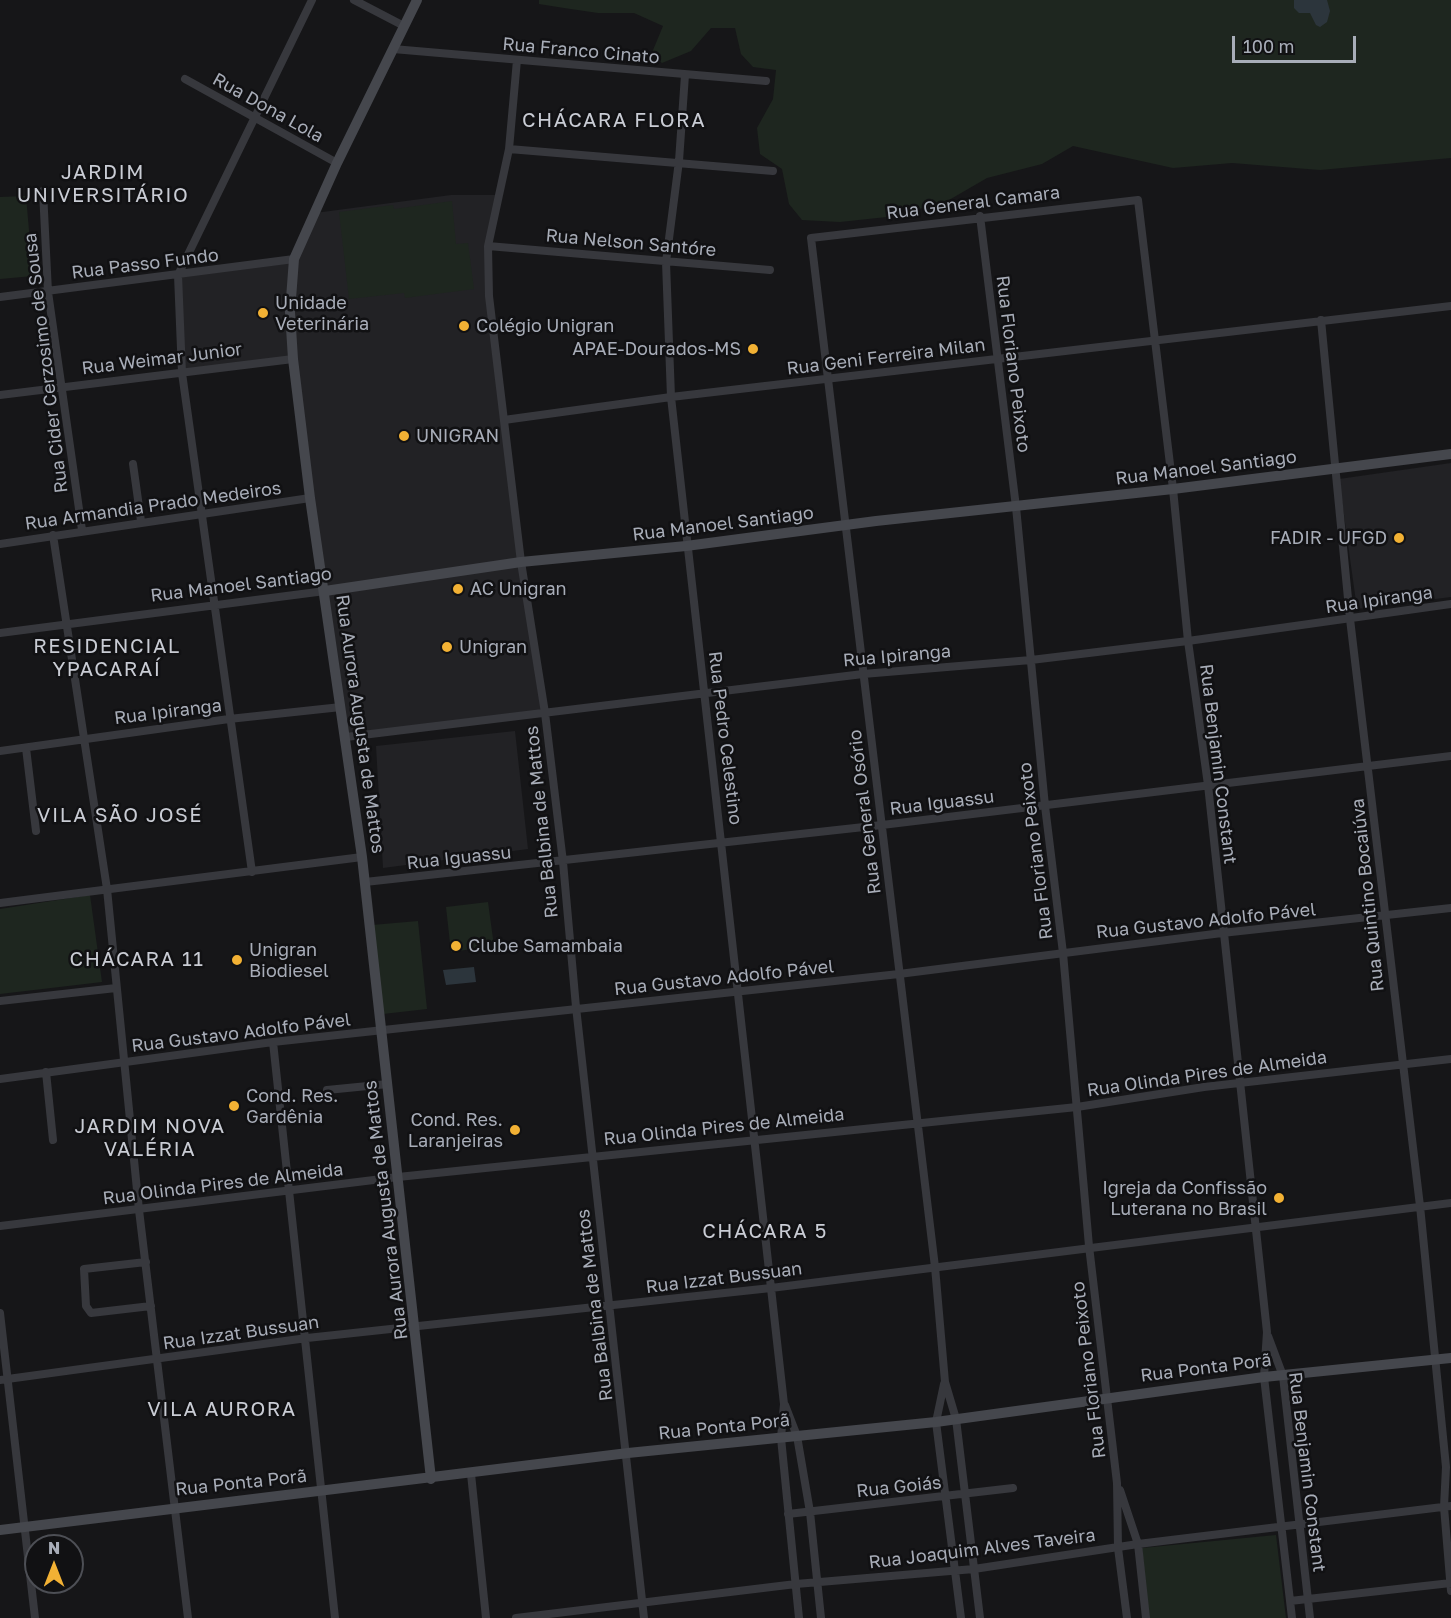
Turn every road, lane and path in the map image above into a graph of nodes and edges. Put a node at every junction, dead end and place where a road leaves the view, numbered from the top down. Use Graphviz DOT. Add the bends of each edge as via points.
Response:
graph roads {
  1 [pos="312,0"];
  2 [pos="354,0"];
  3 [pos="417,0"];
  4 [pos="404,26"];
  5 [pos="393,49"];
  6 [pos="517,60"];
  7 [pos="685,75"];
  8 [pos="185,79"];
  9 [pos="766,81"];
  10 [pos="254,120"];
  11 [pos="509,149"];
  12 [pos="679,161"];
  13 [pos="337,163"];
  14 [pos="773,171"];
  15 [pos="44,191"];
  16 [pos="1138,200"];
  17 [pos="980,216"];
  18 [pos="811,238"];
  19 [pos="488,246"];
  20 [pos="294,259"];
  21 [pos="666,262"];
  22 [pos="770,270"];
  23 [pos="178,275"];
  24 [pos="48,292"];
  25 [pos="0,297"];
  26 [pos="1451,306"];
  27 [pos="1321,320"];
  28 [pos="1153,340"];
  29 [pos="293,359"];
  30 [pos="996,359"];
  31 [pos="182,373"];
  32 [pos="828,379"];
  33 [pos="61,386"];
  34 [pos="0,395"];
  35 [pos="671,397"];
  36 [pos="504,420"];
  37 [pos="1451,454"];
  38 [pos="133,464"];
  39 [pos="1335,468"];
  40 [pos="1173,489"];
  41 [pos="310,498"];
  42 [pos="1016,507"];
  43 [pos="202,513"];
  44 [pos="141,521"];
  45 [pos="846,525"];
  46 [pos="82,530"];
  47 [pos="53,536"];
  48 [pos="0,544"];
  49 [pos="686,546"];
  50 [pos="522,562"];
  51 [pos="326,591"];
  52 [pos="1451,604"];
  53 [pos="215,605"];
  54 [pos="1350,619"];
  55 [pos="65,624"];
  56 [pos="0,633"];
  57 [pos="1188,641"];
  58 [pos="1031,660"];
  59 [pos="863,674"];
  60 [pos="704,694"];
  61 [pos="341,707"];
  62 [pos="545,713"];
  63 [pos="229,719"];
  64 [pos="346,737"];
  65 [pos="85,738"];
  66 [pos="26,748"];
  67 [pos="0,751"];
  68 [pos="1451,756"];
  69 [pos="1369,767"];
  70 [pos="1208,785"];
  71 [pos="1045,806"];
  72 [pos="882,825"];
  73 [pos="36,831"];
  74 [pos="723,843"];
  75 [pos="362,857"];
  76 [pos="563,862"];
  77 [pos="252,872"];
  78 [pos="365,882"];
  79 [pos="107,890"];
  80 [pos="0,903"];
  81 [pos="1451,908"];
  82 [pos="1384,918"];
  83 [pos="1222,933"];
  84 [pos="1063,953"];
  85 [pos="899,974"];
  86 [pos="116,988"];
  87 [pos="739,992"];
  88 [pos="0,1001"];
  89 [pos="576,1007"];
  90 [pos="380,1031"];
  91 [pos="273,1042"];
  92 [pos="1451,1059"];
  93 [pos="123,1063"];
  94 [pos="1403,1065"];
  95 [pos="46,1072"];
  96 [pos="0,1079"];
  97 [pos="1240,1082"];
  98 [pos="388,1084"];
  99 [pos="327,1090"];
  100 [pos="1077,1107"];
  101 [pos="917,1121"];
  102 [pos="755,1138"];
  103 [pos="53,1140"];
  104 [pos="593,1156"];
  105 [pos="398,1177"];
  106 [pos="290,1190"];
  107 [pos="1451,1203"];
  108 [pos="1420,1206"];
  109 [pos="139,1210"];
  110 [pos="0,1226"];
  111 [pos="1256,1226"];
  112 [pos="1089,1246"];
  113 [pos="146,1262"];
  114 [pos="934,1267"];
  115 [pos="771,1288"];
  116 [pos="151,1306"];
  117 [pos="610,1307"];
  118 [pos="0,1313"];
  119 [pos="416,1328"];
  120 [pos="1267,1332"];
  121 [pos="307,1338"];
  122 [pos="1451,1358"];
  123 [pos="158,1360"];
  124 [pos="1433,1360"];
  125 [pos="1283,1376"];
  126 [pos="1264,1377"];
  127 [pos="4,1379"];
  128 [pos="945,1382"];
  129 [pos="1108,1397"];
  130 [pos="784,1404"];
  131 [pos="957,1419"];
  132 [pos="936,1422"];
  133 [pos="797,1436"];
  134 [pos="780,1438"];
  135 [pos="628,1453"];
  136 [pos="1446,1467"];
  137 [pos="471,1474"];
  138 [pos="431,1479"];
  139 [pos="1451,1481"];
  140 [pos="1117,1483"];
  141 [pos="1013,1488"];
  142 [pos="322,1491"];
  143 [pos="964,1494"];
  144 [pos="946,1497"];
  145 [pos="176,1506"];
  146 [pos="1447,1507"];
  147 [pos="810,1512"];
  148 [pos="788,1514"];
  149 [pos="1300,1525"];
  150 [pos="25,1527"];
  151 [pos="1281,1527"];
  152 [pos="0,1530"];
  153 [pos="1138,1544"];
  154 [pos="1118,1548"];
  155 [pos="974,1569"];
  156 [pos="956,1570"];
  157 [pos="816,1583"];
  158 [pos="796,1584"];
  159 [pos="1451,1585"];
  160 [pos="1308,1599"];
  161 [pos="1290,1601"];
  162 [pos="643,1603"];
  163 [pos="35,1618"];
  164 [pos="188,1618"];
  165 [pos="335,1618"];
  166 [pos="486,1618"];
  167 [pos="516,1618"];
  168 [pos="644,1618"];
  169 [pos="799,1618"];
  170 [pos="821,1618"];
  171 [pos="961,1618"];
  172 [pos="980,1618"];
  173 [pos="1127,1618"];
  174 [pos="1146,1618"];
  175 [pos="1292,1618"];
  176 [pos="1310,1618"];
  1 -- 10 [label="street"];
  2 -- 4 [label="street"];
  3 -- 4 [label="street, Rua Aurora Augusta de Mattos"];
  4 -- 5 [label="street, Rua Aurora Augusta de Mattos"];
  5 -- 6 [label="street, Rua Franco Cinato"];
  5 -- 13 [label="street, Rua Aurora Augusta de Mattos"];
  6 -- 7 [label="street, Rua Franco Cinato"];
  6 -- 11 [label="street, Rua Balbina de Mattos"];
  7 -- 9 [label="street, Rua Franco Cinato"];
  7 -- 12 [label="street, Rua Pedro Celestino"];
  8 -- 10 [label="street, Rua Dona Lola"];
  10 -- 13 [label="street, Rua Dona Lola"];
  10 -- 23 [label="street"];
  11 -- 12 [label="street"];
  11 -- 19 [label="street, Rua Balbina de Mattos"];
  12 -- 14 [label="street"];
  12 -- 21 [label="street, Rua Pedro Celestino"];
  13 -- 20 [label="street, Rua Aurora Augusta de Mattos"];
  15 -- 24 [label="street, Rua Cider Cerzosimo de Sousa"];
  16 -- 17 [label="street, Rua General Camara"];
  16 -- 28 [label="street, Rua Benjamin Constant"];
  17 -- 18 [label="street, Rua General Camara"];
  17 -- 30 [label="street, Rua Floriano Peixoto"];
  18 -- 32 [label="street, Rua General Osório"];
  19 -- 21 [label="street, Rua Nelson Santóre"];
  19 -- 36 [label="street, Rua Balbina de Mattos" via="489,296"];
  20 -- 23 [label="street, Rua Passo Fundo"];
  20 -- 29 [label="street, Rua Aurora Augusta de Mattos" via="290,312"];
  21 -- 22 [label="street, Rua Nelson Santóre"];
  21 -- 35 [label="street, Rua Pedro Celestino"];
  23 -- 24 [label="street, Rua Passo Fundo"];
  23 -- 31 [label="street"];
  24 -- 25 [label="street, Rua Passo Fundo"];
  24 -- 33 [label="street, Rua Cider Cerzosimo de Sousa"];
  26 -- 27 [label="street, Rua Geni Ferreira Milan"];
  27 -- 28 [label="street, Rua Geni Ferreira Milan"];
  27 -- 39 [label="street, Rua Quintino Bocaiúva"];
  28 -- 30 [label="street, Rua Geni Ferreira Milan"];
  28 -- 40 [label="street, Rua Benjamin Constant"];
  29 -- 31 [label="street, Rua Weimar Junior"];
  29 -- 41 [label="street, Rua Aurora Augusta de Mattos"];
  30 -- 32 [label="street, Rua Geni Ferreira Milan"];
  30 -- 42 [label="street, Rua Floriano Peixoto"];
  31 -- 33 [label="street, Rua Weimar Junior"];
  31 -- 43 [label="street"];
  32 -- 35 [label="street, Rua Geni Ferreira Milan"];
  32 -- 45 [label="street, Rua General Osório"];
  33 -- 34 [label="street, Rua Weimar Junior"];
  33 -- 46 [label="street, Rua Cider Cerzosimo de Sousa"];
  35 -- 36 [label="street, Rua Geni Ferreira Milan"];
  35 -- 49 [label="street, Rua Pedro Celestino"];
  36 -- 50 [label="street, Rua Balbina de Mattos"];
  37 -- 39 [label="street, Rua Manoel Santiago"];
  38 -- 44 [label="street"];
  39 -- 40 [label="street, Rua Manoel Santiago"];
  39 -- 54 [label="street, Rua Quintino Bocaiúva"];
  40 -- 42 [label="street, Rua Manoel Santiago"];
  40 -- 57 [label="street, Rua Benjamin Constant"];
  41 -- 43 [label="street, Rua Armandia Prado Medeiros"];
  41 -- 51 [label="street, Rua Aurora Augusta de Mattos"];
  42 -- 45 [label="street, Rua Manoel Santiago"];
  42 -- 58 [label="street, Rua Floriano Peixoto"];
  43 -- 44 [label="street, Rua Armandia Prado Medeiros"];
  43 -- 53 [label="street"];
  44 -- 46 [label="street, Rua Armandia Prado Medeiros"];
  45 -- 49 [label="street, Rua Manoel Santiago"];
  45 -- 59 [label="street, Rua General Osório"];
  46 -- 47 [label="street, Rua Armandia Prado Medeiros"];
  47 -- 48 [label="street, Rua Armandia Prado Medeiros"];
  47 -- 55 [label="street"];
  49 -- 50 [label="street, Rua Manoel Santiago"];
  49 -- 60 [label="street, Rua Pedro Celestino"];
  50 -- 51 [label="street, Rua Manoel Santiago"];
  50 -- 62 [label="street, Rua Balbina de Mattos"];
  51 -- 53 [label="street, Rua Manoel Santiago"];
  51 -- 61 [label="street, Rua Aurora Augusta de Mattos"];
  52 -- 54 [label="street, Rua Ipiranga"];
  53 -- 55 [label="street, Rua Manoel Santiago"];
  53 -- 63 [label="street"];
  54 -- 57 [label="street, Rua Ipiranga"];
  54 -- 69 [label="street, Rua Quintino Bocaiúva"];
  55 -- 56 [label="street, Rua Manoel Santiago"];
  55 -- 65 [label="street"];
  57 -- 58 [label="street, Rua Ipiranga"];
  57 -- 70 [label="street, Rua Benjamin Constant"];
  58 -- 59 [label="street, Rua Ipiranga"];
  58 -- 71 [label="street, Rua Floriano Peixoto"];
  59 -- 60 [label="street, Rua Ipiranga"];
  59 -- 72 [label="street, Rua General Osório"];
  60 -- 62 [label="street, Rua Ipiranga"];
  60 -- 74 [label="street, Rua Pedro Celestino"];
  61 -- 63 [label="street, Rua Ipiranga"];
  61 -- 64 [label="street, Rua Aurora Augusta de Mattos"];
  62 -- 64 [label="street, Rua Ipiranga"];
  62 -- 76 [label="street, Rua Balbina de Mattos"];
  63 -- 65 [label="street, Rua Ipiranga"];
  63 -- 77 [label="street"];
  64 -- 75 [label="street, Rua Aurora Augusta de Mattos"];
  65 -- 66 [label="street, Rua Ipiranga"];
  65 -- 79 [label="street"];
  66 -- 67 [label="street, Rua Ipiranga"];
  66 -- 73 [label="street"];
  68 -- 69 [label="street, Rua Iguassu"];
  69 -- 70 [label="street, Rua Iguassu"];
  69 -- 82 [label="street, Rua Quintino Bocaiúva"];
  70 -- 71 [label="street, Rua Iguassu"];
  70 -- 83 [label="street, Rua Benjamin Constant"];
  71 -- 72 [label="street, Rua Iguassu"];
  71 -- 84 [label="street, Rua Floriano Peixoto"];
  72 -- 74 [label="street, Rua Iguassu"];
  72 -- 85 [label="street, Rua General Osório"];
  74 -- 76 [label="street, Rua Iguassu"];
  74 -- 87 [label="street, Rua Pedro Celestino"];
  75 -- 77 [label="street"];
  75 -- 78 [label="street, Rua Aurora Augusta de Mattos"];
  76 -- 78 [label="street, Rua Iguassu"];
  76 -- 89 [label="street, Rua Balbina de Mattos"];
  77 -- 79 [label="street"];
  78 -- 90 [label="street, Rua Aurora Augusta de Mattos"];
  79 -- 80 [label="street"];
  79 -- 86 [label="street"];
  81 -- 82 [label="street, Rua Gustavo Adolfo Pável"];
  82 -- 83 [label="street, Rua Gustavo Adolfo Pável"];
  82 -- 94 [label="street, Rua Quintino Bocaiúva"];
  83 -- 84 [label="street, Rua Gustavo Adolfo Pável"];
  83 -- 97 [label="street, Rua Benjamin Constant"];
  84 -- 85 [label="street, Rua Gustavo Adolfo Pável"];
  84 -- 100 [label="street, Rua Floriano Peixoto"];
  85 -- 87 [label="street, Rua Gustavo Adolfo Pável"];
  85 -- 101 [label="street, Rua General Osório"];
  86 -- 88 [label="street"];
  86 -- 93 [label="street"];
  87 -- 89 [label="street, Rua Gustavo Adolfo Pável"];
  87 -- 102 [label="street, Rua Pedro Celestino"];
  89 -- 90 [label="street, Rua Gustavo Adolfo Pável"];
  89 -- 104 [label="street, Rua Balbina de Mattos"];
  90 -- 91 [label="street, Rua Gustavo Adolfo Pável"];
  90 -- 98 [label="street, Rua Aurora Augusta de Mattos"];
  91 -- 93 [label="street, Rua Gustavo Adolfo Pável"];
  91 -- 106 [label="street"];
  92 -- 94 [label="street, Rua Olinda Pires de Almeida"];
  93 -- 95 [label="street, Rua Gustavo Adolfo Pável"];
  93 -- 109 [label="street"];
  94 -- 97 [label="street, Rua Olinda Pires de Almeida"];
  94 -- 108 [label="street, Rua Quintino Bocaiúva"];
  95 -- 96 [label="street, Rua Gustavo Adolfo Pável"];
  95 -- 103 [label="street"];
  97 -- 100 [label="street, Rua Olinda Pires de Almeida"];
  97 -- 111 [label="street, Rua Benjamin Constant"];
  98 -- 99 [label="street"];
  98 -- 105 [label="street, Rua Aurora Augusta de Mattos"];
  100 -- 101 [label="street, Rua Olinda Pires de Almeida"];
  100 -- 112 [label="street, Rua Floriano Peixoto"];
  101 -- 102 [label="street, Rua Olinda Pires de Almeida"];
  101 -- 114 [label="street, Rua General Osório"];
  102 -- 104 [label="street, Rua Olinda Pires de Almeida"];
  102 -- 115 [label="street, Rua Pedro Celestino"];
  104 -- 105 [label="street, Rua Olinda Pires de Almeida"];
  104 -- 117 [label="street, Rua Balbina de Mattos"];
  105 -- 106 [label="street, Rua Olinda Pires de Almeida"];
  105 -- 119 [label="street, Rua Aurora Augusta de Mattos"];
  106 -- 109 [label="street, Rua Olinda Pires de Almeida"];
  106 -- 121 [label="street"];
  107 -- 108 [label="street, Rua Izzat Bussuan"];
  108 -- 111 [label="street, Rua Izzat Bussuan"];
  108 -- 124 [label="street, Rua Quintino Bocaiúva"];
  109 -- 110 [label="street, Rua Olinda Pires de Almeida"];
  109 -- 113 [label="street"];
  111 -- 112 [label="street, Rua Izzat Bussuan"];
  111 -- 120 [label="street, Rua Benjamin Constant"];
  112 -- 114 [label="street, Rua Izzat Bussuan"];
  112 -- 129 [label="street, Rua Floriano Peixoto"];
  113 -- 116 [label="street"];
  113 -- 116 [label="street" via="84,1269 86,1306 91,1313"];
  114 -- 115 [label="street, Rua Izzat Bussuan"];
  114 -- 128 [label="street, Rua General Osório"];
  115 -- 117 [label="street, Rua Izzat Bussuan"];
  115 -- 130 [label="street, Rua Pedro Celestino"];
  116 -- 123 [label="street"];
  117 -- 119 [label="street, Rua Izzat Bussuan"];
  117 -- 135 [label="street, Rua Balbina de Mattos"];
  118 -- 127 [label="street"];
  119 -- 121 [label="street, Rua Izzat Bussuan"];
  119 -- 138 [label="street, Rua Aurora Augusta de Mattos"];
  120 -- 125 [label="street, Rua Benjamin Constant"];
  120 -- 126 [label="street, Rua Benjamin Constant"];
  121 -- 123 [label="street, Rua Izzat Bussuan"];
  121 -- 142 [label="street"];
  122 -- 124 [label="street, Rua Ponta Porã"];
  123 -- 127 [label="street, Rua Izzat Bussuan"];
  123 -- 145 [label="street"];
  124 -- 125 [label="street, Rua Ponta Porã"];
  124 -- 136 [label="street, Rua Quintino Bocaiúva"];
  125 -- 126 [label="street, Rua Ponta Porã"];
  125 -- 149 [label="street, Rua Benjamin Constant"];
  126 -- 129 [label="street, Rua Ponta Porã"];
  126 -- 151 [label="street, Rua Benjamin Constant"];
  127 -- 150 [label="street"];
  128 -- 131 [label="street, Rua General Osório"];
  128 -- 132 [label="street, Rua General Osório"];
  129 -- 131 [label="street, Rua Ponta Porã"];
  129 -- 140 [label="street, Rua Floriano Peixoto"];
  130 -- 133 [label="street, Rua Pedro Celestino"];
  130 -- 134 [label="street, Rua Pedro Celestino"];
  131 -- 132 [label="street, Rua Ponta Porã"];
  131 -- 143 [label="street, Rua General Osório"];
  132 -- 133 [label="street, Rua Ponta Porã"];
  132 -- 144 [label="street, Rua General Osório"];
  133 -- 134 [label="street, Rua Ponta Porã"];
  133 -- 147 [label="street, Rua Pedro Celestino"];
  134 -- 135 [label="street, Rua Ponta Porã"];
  134 -- 148 [label="street, Rua Pedro Celestino"];
  135 -- 137 [label="street, Rua Ponta Porã"];
  135 -- 162 [label="street, Rua Balbina de Mattos"];
  136 -- 139 [label="street, Rua Quintino Bocaiúva"];
  136 -- 146 [label="street, Rua Quintino Bocaiúva"];
  137 -- 138 [label="street, Rua Ponta Porã"];
  137 -- 166 [label="street"];
  138 -- 142 [label="street, Rua Ponta Porã"];
  140 -- 153 [label="street, Rua Floriano Peixoto"];
  140 -- 154 [label="street, Rua Floriano Peixoto"];
  141 -- 143 [label="street, Rua Goiás"];
  142 -- 145 [label="street, Rua Ponta Porã"];
  142 -- 165 [label="street"];
  143 -- 144 [label="street, Rua Goiás"];
  143 -- 155 [label="street, Rua General Osório"];
  144 -- 147 [label="street, Rua Goiás"];
  144 -- 156 [label="street, Rua General Osório"];
  145 -- 150 [label="street, Rua Ponta Porã"];
  145 -- 164 [label="street"];
  146 -- 149 [label="street, Rua Joaquim Alves Taveira"];
  146 -- 159 [label="street, Rua Quintino Bocaiúva"];
  147 -- 148 [label="street, Rua Goiás"];
  147 -- 157 [label="street, Rua Pedro Celestino"];
  148 -- 158 [label="street, Rua Pedro Celestino"];
  149 -- 151 [label="street, Rua Joaquim Alves Taveira"];
  149 -- 160 [label="street, Rua Benjamin Constant"];
  150 -- 152 [label="street, Rua Ponta Porã"];
  150 -- 163 [label="street"];
  151 -- 153 [label="street, Rua Joaquim Alves Taveira"];
  151 -- 161 [label="street, Rua Benjamin Constant"];
  153 -- 154 [label="street, Rua Joaquim Alves Taveira"];
  153 -- 174 [label="street, Rua Floriano Peixoto"];
  154 -- 155 [label="street, Rua Joaquim Alves Taveira"];
  154 -- 173 [label="street, Rua Floriano Peixoto"];
  155 -- 156 [label="street, Rua Joaquim Alves Taveira"];
  155 -- 172 [label="street, Rua General Osório"];
  156 -- 157 [label="street, Rua Joaquim Alves Taveira"];
  156 -- 171 [label="street, Rua General Osório"];
  157 -- 158 [label="street, Rua Joaquim Alves Taveira"];
  157 -- 170 [label="street, Rua Pedro Celestino"];
  158 -- 162 [label="street, Rua Joaquim Alves Taveira"];
  158 -- 169 [label="street, Rua Pedro Celestino"];
  159 -- 160 [label="street"];
  160 -- 161 [label="street"];
  160 -- 176 [label="street, Rua Benjamin Constant"];
  161 -- 175 [label="street, Rua Benjamin Constant"];
  162 -- 167 [label="street, Rua Joaquim Alves Taveira"];
  162 -- 168 [label="street, Rua Balbina de Mattos"];
}
